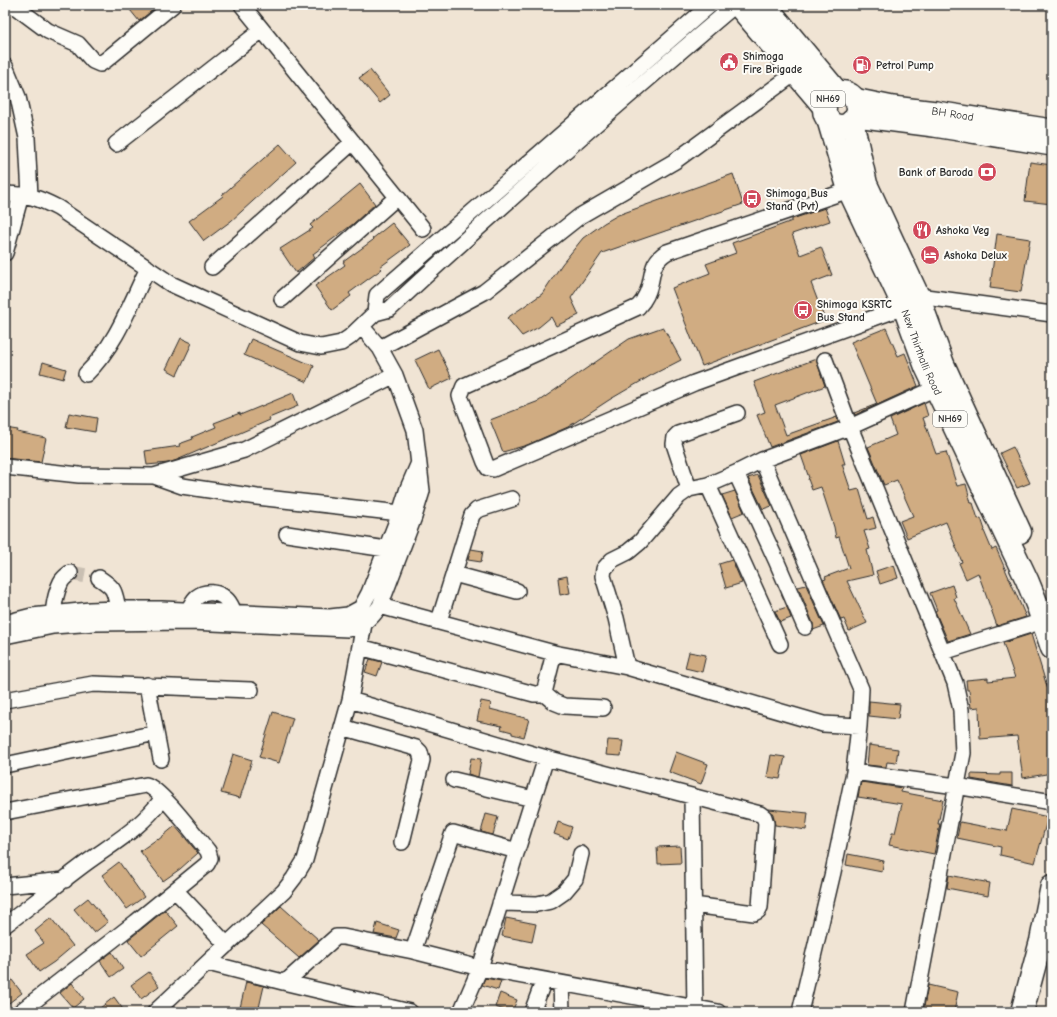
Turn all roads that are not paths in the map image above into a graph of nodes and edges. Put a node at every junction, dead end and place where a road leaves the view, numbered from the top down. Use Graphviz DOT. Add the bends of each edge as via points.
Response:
graph roads {
  1 [pos="13,5"];
  2 [pos="172,5"];
  3 [pos="242,5"];
  4 [pos="710,5"];
  5 [pos="736,5"];
  6 [pos="765,5"];
  7 [pos="262,30"];
  8 [pos="5,66"];
  9 [pos="795,73"];
  10 [pos="12,97"];
  11 [pos="842,109"];
  12 [pos="1052,129"];
  13 [pos="353,142"];
  14 [pos="116,144"];
  15 [pos="1052,146"];
  16 [pos="857,187"];
  17 [pos="5,194"];
  18 [pos="26,195"];
  19 [pos="397,197"];
  20 [pos="423,230"];
  21 [pos="5,253"];
  22 [pos="212,267"];
  23 [pos="148,268"];
  24 [pos="282,299"];
  25 [pos="911,302"];
  26 [pos="375,313"];
  27 [pos="1052,314"];
  28 [pos="362,327"];
  29 [pos="380,348"];
  30 [pos="825,360"];
  31 [pos="86,374"];
  32 [pos="395,375"];
  33 [pos="936,388"];
  34 [pos="737,413"];
  35 [pos="850,428"];
  36 [pos="762,460"];
  37 [pos="5,467"];
  38 [pos="736,473"];
  39 [pos="154,476"];
  40 [pos="708,485"];
  41 [pos="689,489"];
  42 [pos="512,499"];
  43 [pos="407,515"];
  44 [pos="287,534"];
  45 [pos="386,549"];
  46 [pos="70,573"];
  47 [pos="454,574"];
  48 [pos="100,578"];
  49 [pos="518,591"];
  50 [pos="380,606"];
  51 [pos="362,608"];
  52 [pos="118,609"];
  53 [pos="1048,612"];
  54 [pos="53,620"];
  55 [pos="439,622"];
  56 [pos="5,623"];
  57 [pos="364,624"];
  58 [pos="805,627"];
  59 [pos="5,636"];
  60 [pos="780,644"];
  61 [pos="360,647"];
  62 [pos="1052,648"];
  63 [pos="942,652"];
  64 [pos="554,653"];
  65 [pos="627,667"];
  66 [pos="147,685"];
  67 [pos="251,690"];
  68 [pos="542,692"];
  69 [pos="5,700"];
  70 [pos="350,700"];
  71 [pos="603,708"];
  72 [pos="859,726"];
  73 [pos="342,727"];
  74 [pos="156,733"];
  75 [pos="161,758"];
  76 [pos="546,758"];
  77 [pos="5,765"];
  78 [pos="854,772"];
  79 [pos="454,780"];
  80 [pos="956,786"];
  81 [pos="692,796"];
  82 [pos="163,798"];
  83 [pos="533,799"];
  84 [pos="1052,802"];
  85 [pos="5,812"];
  86 [pos="402,842"];
  87 [pos="517,851"];
  88 [pos="581,854"];
  89 [pos="65,880"];
  90 [pos="5,886"];
  91 [pos="1052,886"];
  92 [pos="175,890"];
  93 [pos="500,903"];
  94 [pos="693,905"];
  95 [pos="5,925"];
  96 [pos="227,945"];
  97 [pos="1052,945"];
  98 [pos="413,951"];
  99 [pos="208,962"];
  100 [pos="480,968"];
  101 [pos="544,980"];
  102 [pos="283,982"];
  103 [pos="561,983"];
  104 [pos="640,1005"];
  105 [pos="695,1010"];
  106 [pos="163,1011"];
  107 [pos="20,1012"];
  108 [pos="410,1012"];
  109 [pos="461,1012"];
  110 [pos="532,1012"];
  111 [pos="562,1012"];
  112 [pos="718,1012"];
  113 [pos="800,1012"];
  114 [pos="914,1012"];
  115 [pos="1022,1012"];
  116 [pos="1035,1012"];
  1 -- 2 [label="street" via="48,31 78,44 93,61 100,64"];
  3 -- 7 [label="street"];
  4 -- 26 [label="street" via="377,295"];
  5 -- 9 [label="highway, NH69"];
  5 -- 26 [label="street" via="556,159 390,309"];
  6 -- 11 [label="highway, NH69"];
  7 -- 13 [label="street"];
  7 -- 14 [label="street"];
  8 -- 10 [label="street"];
  9 -- 11 [label="highway, NH69"];
  9 -- 29 [label="street" via="675,161 580,216 484,292"];
  10 -- 18 [label="street" via="28,138"];
  11 -- 12 [label="main road, BH Road" via="893,106"];
  11 -- 15 [label="main road, BH Road"];
  11 -- 16 [label="highway, New Thirthalli Road / NH69"];
  13 -- 19 [label="street"];
  13 -- 22 [label="street"];
  16 -- 25 [label="highway, New Thirthalli Road / NH69"];
  16 -- 25 [label="street" via="667,252 654,264 648,290 638,306 464,386 460,396 485,462 488,468 493,469 694,383"];
  17 -- 18 [label="street"];
  18 -- 21 [label="street"];
  18 -- 23 [label="street" via="58,208"];
  19 -- 20 [label="street"];
  19 -- 24 [label="street"];
  23 -- 28 [label="street" via="171,284 300,343 321,347 341,343"];
  23 -- 31 [label="street" via="115,338"];
  25 -- 27 [label="street"];
  25 -- 33 [label="highway, New Thirthalli Road / NH69" via="926,367"];
  25 -- 53 [label="highway, NH69" via="943,364 1041,576"];
  26 -- 28 [label="street"];
  28 -- 29 [label="street"];
  29 -- 32 [label="street"];
  30 -- 35 [label="street"];
  32 -- 39 [label="street" via="244,450"];
  32 -- 43 [label="street" via="415,430 422,491"];
  33 -- 35 [label="street"];
  33 -- 53 [label="highway, New Thirthalli Road / NH69" via="1027,580"];
  34 -- 41 [label="street" via="675,437 674,444"];
  35 -- 36 [label="street"];
  35 -- 63 [label="street"];
  36 -- 38 [label="street"];
  36 -- 72 [label="street" via="861,689"];
  37 -- 39 [label="street" via="79,475"];
  38 -- 40 [label="street"];
  38 -- 58 [label="street"];
  39 -- 43 [label="street" via="182,486"];
  40 -- 41 [label="street"];
  40 -- 60 [label="street"];
  41 -- 65 [label="street" via="679,496 640,542 612,560 604,569 603,576"];
  42 -- 47 [label="street" via="478,510 472,515"];
  43 -- 45 [label="street"];
  43 -- 50 [label="street"];
  44 -- 45 [label="street"];
  45 -- 51 [label="street"];
  46 -- 54 [label="street" via="61,582"];
  47 -- 49 [label="street"];
  47 -- 55 [label="street"];
  48 -- 52 [label="street" via="114,590"];
  50 -- 55 [label="street"];
  50 -- 57 [label="street"];
  51 -- 52 [label="street" via="348,615 330,617"];
  51 -- 57 [label="street"];
  52 -- 54 [label="street" via="90,610"];
  53 -- 62 [label="highway, New Thirthalli Road / NH69"];
  53 -- 63 [label="street"];
  54 -- 56 [label="street" via="32,616"];
  54 -- 57 [label="street" via="95,623 191,622 348,629"];
  54 -- 59 [label="street"];
  55 -- 64 [label="street"];
  57 -- 61 [label="street"];
  61 -- 68 [label="street" via="534,694"];
  61 -- 70 [label="street"];
  63 -- 80 [label="street" via="955,683 960,710 963,753"];
  64 -- 65 [label="street"];
  64 -- 68 [label="street"];
  65 -- 72 [label="street" via="823,724"];
  66 -- 67 [label="street"];
  66 -- 69 [label="street" via="86,684"];
  66 -- 74 [label="street"];
  68 -- 71 [label="street" via="564,706"];
  70 -- 73 [label="street"];
  70 -- 76 [label="street"];
  72 -- 78 [label="street"];
  73 -- 86 [label="street" via="416,748 420,752 422,760"];
  73 -- 96 [label="street" via="305,860 284,891"];
  74 -- 75 [label="street"];
  74 -- 77 [label="street"];
  76 -- 81 [label="street"];
  76 -- 83 [label="street"];
  78 -- 80 [label="street"];
  78 -- 113 [label="street"];
  79 -- 83 [label="street"];
  80 -- 84 [label="street"];
  80 -- 114 [label="street"];
  81 -- 94 [label="street"];
  81 -- 94 [label="street" via="760,814 766,823 758,911 754,913"];
  82 -- 85 [label="street" via="151,786 142,784"];
  82 -- 89 [label="street" via="135,829"];
  82 -- 92 [label="street" via="208,851 210,858"];
  83 -- 87 [label="street"];
  87 -- 93 [label="street"];
  87 -- 98 [label="street" via="453,833"];
  88 -- 93 [label="street" via="575,879 555,898 537,904"];
  89 -- 90 [label="street"];
  89 -- 95 [label="street"];
  91 -- 115 [label="highway" via="1041,941"];
  92 -- 96 [label="street"];
  92 -- 107 [label="street"];
  93 -- 100 [label="street"];
  94 -- 105 [label="street"];
  96 -- 99 [label="street"];
  97 -- 116 [label="highway"];
  98 -- 100 [label="street"];
  98 -- 102 [label="street" via="336,937"];
  99 -- 102 [label="street"];
  99 -- 106 [label="street"];
  100 -- 101 [label="street"];
  100 -- 109 [label="street"];
  101 -- 103 [label="street"];
  101 -- 110 [label="street"];
  102 -- 108 [label="street"];
  103 -- 104 [label="street"];
  103 -- 111 [label="street"];
  104 -- 105 [label="street"];
  105 -- 112 [label="street"];
}
